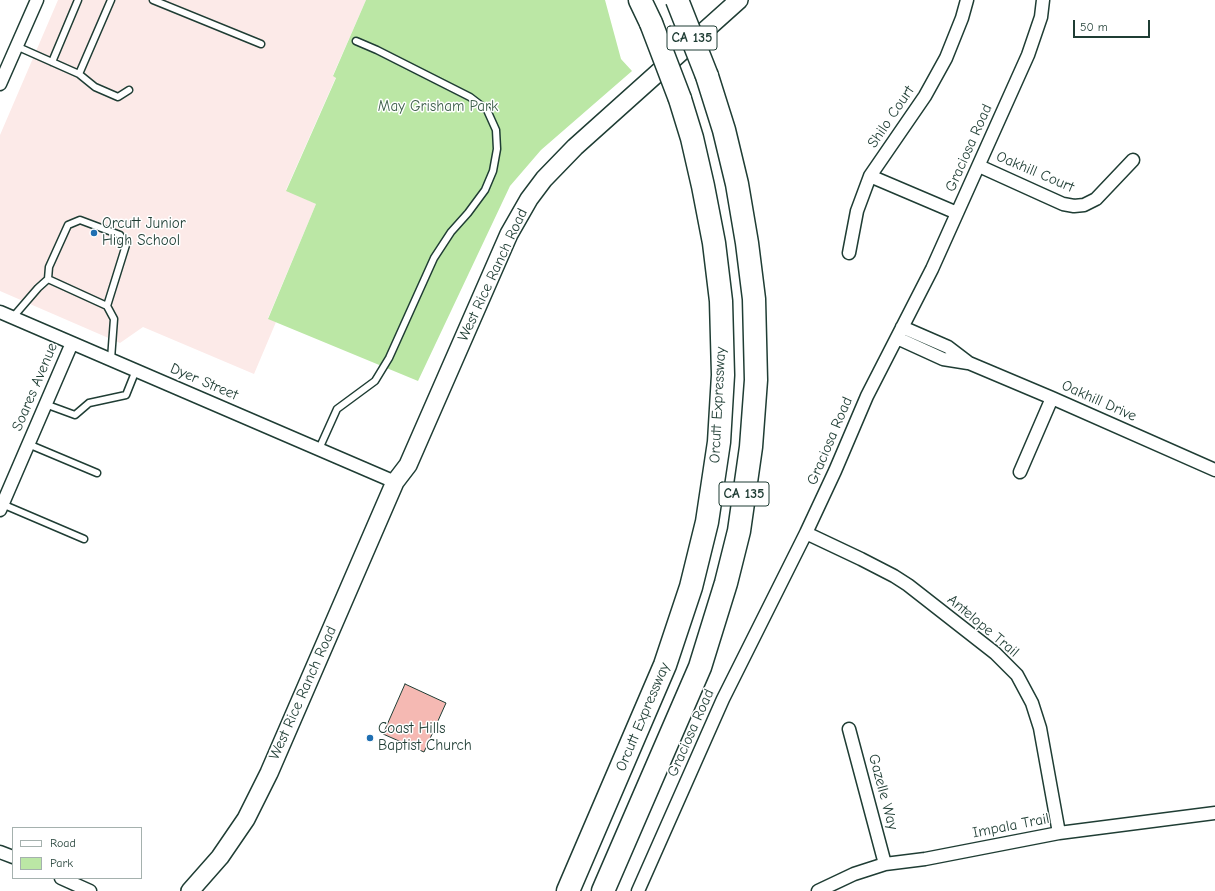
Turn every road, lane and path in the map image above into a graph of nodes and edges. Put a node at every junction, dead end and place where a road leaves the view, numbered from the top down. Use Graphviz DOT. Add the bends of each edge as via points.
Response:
graph roads {
  1 [pos="37,0"];
  2 [pos="78,0"];
  3 [pos="111,0"];
  4 [pos="153,0"];
  5 [pos="640,0"];
  6 [pos="677,0"];
  7 [pos="725,0"];
  8 [pos="739,0"];
  9 [pos="967,0"];
  10 [pos="1043,0"];
  11 [pos="356,41"];
  12 [pos="261,44"];
  13 [pos="16,46"];
  14 [pos="52,62"];
  15 [pos="79,74"];
  16 [pos="0,84"];
  17 [pos="129,90"];
  18 [pos="1133,160"];
  19 [pos="979,166"];
  20 [pos="870,176"];
  21 [pos="957,213"];
  22 [pos="849,254"];
  23 [pos="48,279"];
  24 [pos="107,306"];
  25 [pos="0,312"];
  26 [pos="13,317"];
  27 [pos="902,327"];
  28 [pos="896,338"];
  29 [pos="72,343"];
  30 [pos="111,359"];
  31 [pos="969,363"];
  32 [pos="136,370"];
  33 [pos="1052,398"];
  34 [pos="45,404"];
  35 [pos="28,444"];
  36 [pos="319,449"];
  37 [pos="1215,470"];
  38 [pos="1020,472"];
  39 [pos="97,473"];
  40 [pos="395,482"];
  41 [pos="1,505"];
  42 [pos="806,534"];
  43 [pos="84,539"];
  44 [pos="849,729"];
  45 [pos="1215,813"];
  46 [pos="1059,833"];
  47 [pos="0,852"];
  48 [pos="12,857"];
  49 [pos="885,864"];
  50 [pos="63,879"];
  51 [pos="90,891"];
  52 [pos="190,891"];
  53 [pos="568,891"];
  54 [pos="603,891"];
  55 [pos="638,891"];
  56 [pos="818,891"];
  1 -- 13 [label="street"];
  2 -- 14 [label="lane"];
  3 -- 15 [label="lane"];
  4 -- 12 [label="lane"];
  5 -- 53 [label="highway, Orcutt Expressway / CA 135, bridge" via="680,99 692,138 714,243 721,301 723,375 719,442 707,522 691,587 665,665"];
  6 -- 54 [label="highway, CA 135, bridge" via="707,76 724,130 747,243 754,299 756,380 751,447 739,531 700,667"];
  7 -- 40 [label="main road, West Rice Ranch Road" via="568,143 538,173 522,194 502,230 399,462"];
  8 -- 40 [label="main road, West Rice Ranch Road" via="575,147 544,179 529,199 509,234 408,464"];
  9 -- 20 [label="street, Shilo Court" via="946,58 925,96"];
  10 -- 19 [label="street, Graciosa Road" via="1041,17 1028,55"];
  11 -- 36 [label="lane" via="470,97 487,110 496,130 497,149 493,171 485,190 434,258 389,358 375,381 337,409"];
  13 -- 14 [label="lane"];
  13 -- 16 [label="street"];
  14 -- 15 [label="lane"];
  15 -- 17 [label="lane" via="95,87 118,97"];
  18 -- 19 [label="street, Oakhill Court" via="1096,199 1084,205 1074,206 1064,204"];
  19 -- 21 [label="street, Graciosa Road"];
  20 -- 21 [label="street"];
  20 -- 22 [label="street, Shilo Court" via="857,212"];
  21 -- 27 [label="street, Graciosa Road"];
  23 -- 24 [label="lane"];
  23 -- 24 [label="lane" via="49,267 68,225 80,220 120,235 126,245"];
  23 -- 26 [label="lane"];
  24 -- 30 [label="lane" via="114,319"];
  25 -- 26 [label="street, Dyer Street"];
  26 -- 29 [label="street, Dyer Street"];
  27 -- 28 [label="street, Graciosa Road"];
  27 -- 31 [label="street, Oakhill Drive" via="948,347"];
  28 -- 31 [label="street, Oakhill Drive" via="943,359"];
  28 -- 42 [label="street, Graciosa Road" via="867,396"];
  29 -- 30 [label="street, Dyer Street"];
  29 -- 34 [label="street, Soares Avenue"];
  30 -- 32 [label="street, Dyer Street"];
  31 -- 33 [label="street, Oakhill Drive"];
  32 -- 34 [label="lane" via="126,395 89,402 75,415"];
  32 -- 36 [label="street, Dyer Street"];
  33 -- 37 [label="street, Oakhill Drive"];
  33 -- 38 [label="street"];
  34 -- 35 [label="street, Soares Avenue"];
  35 -- 39 [label="lane"];
  35 -- 41 [label="street, Soares Avenue"];
  36 -- 40 [label="street, Dyer Street"];
  40 -- 52 [label="main road, West Rice Ranch Road" via="269,773 246,819 220,857"];
  41 -- 43 [label="lane"];
  42 -- 46 [label="street, Antelope Trail" via="861,559 908,585 995,653 1017,675 1032,703 1040,728"];
  42 -- 55 [label="street, Graciosa Road" via="723,699"];
  44 -- 49 [label="street, Gazelle Way"];
  45 -- 46 [label="street, Impala Trail"];
  46 -- 49 [label="street, Impala Trail" via="925,859"];
  47 -- 48 [label="street"];
  49 -- 56 [label="street, Impala Trail" via="854,874"];
  50 -- 51 [label="street"];
}
